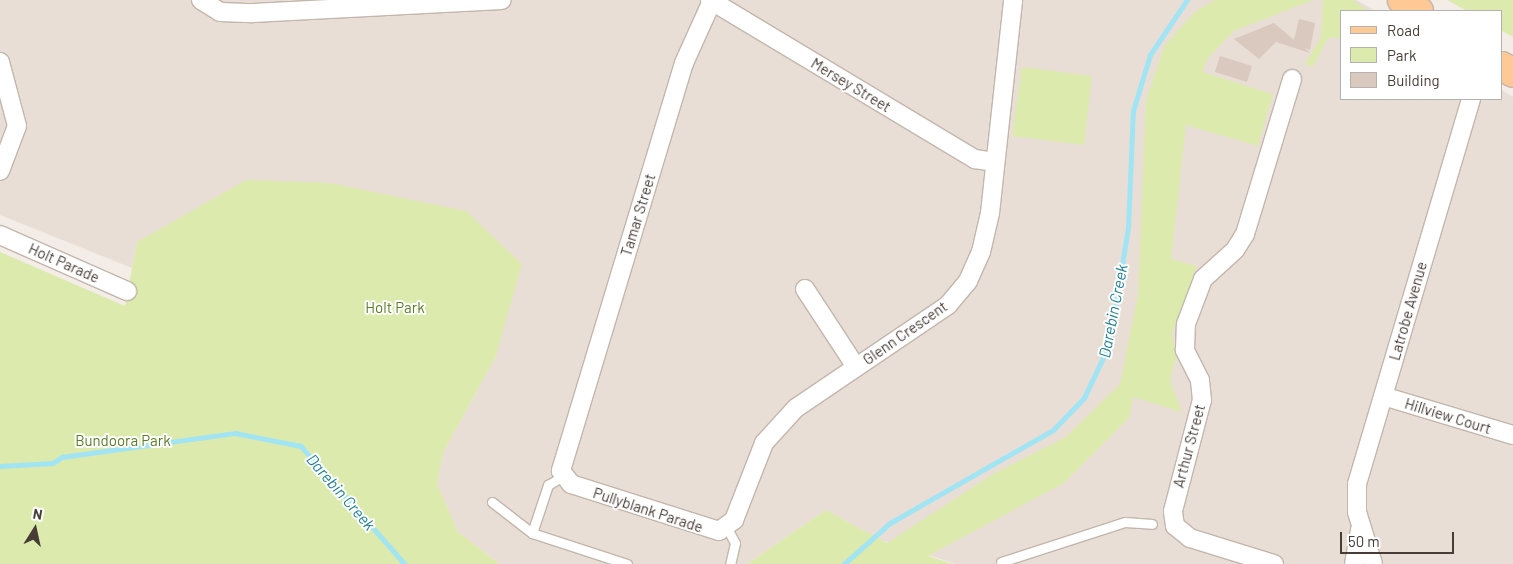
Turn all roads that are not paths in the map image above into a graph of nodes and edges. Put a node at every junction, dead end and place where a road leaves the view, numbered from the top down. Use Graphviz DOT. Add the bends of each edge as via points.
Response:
graph roads {
  1 [pos="201,0"];
  2 [pos="502,0"];
  3 [pos="1013,0"];
  4 [pos="1402,0"];
  5 [pos="711,1"];
  6 [pos="1417,10"];
  7 [pos="0,62"];
  8 [pos="1292,79"];
  9 [pos="1471,100"];
  10 [pos="994,162"];
  11 [pos="0,171"];
  12 [pos="0,236"];
  13 [pos="805,289"];
  14 [pos="127,291"];
  15 [pos="856,367"];
  16 [pos="1383,396"];
  17 [pos="1513,435"];
  18 [pos="563,476"];
  19 [pos="492,502"];
  20 [pos="1152,524"];
  21 [pos="1360,524"];
  22 [pos="727,528"];
  23 [pos="532,533"];
  24 [pos="1001,562"];
  25 [pos="627,564"];
  26 [pos="730,564"];
  27 [pos="1274,564"];
  28 [pos="1354,564"];
  29 [pos="1374,564"];
  1 -- 2 [label="street" via="220,12 253,13"];
  3 -- 10 [label="street, Glenn Crescent"];
  4 -- 6 [label="main road"];
  5 -- 10 [label="street, Mersey Street" via="975,159"];
  5 -- 18 [label="street, Tamar Street" via="684,64 571,432"];
  7 -- 11 [label="street" via="17,126"];
  8 -- 27 [label="street, Arthur Street" via="1245,234 1235,250 1203,280 1186,324 1185,350 1200,380 1202,400 1173,511 1175,526 1190,538"];
  9 -- 16 [label="street, Latrobe Avenue"];
  10 -- 15 [label="street, Glenn Crescent" via="983,244 968,280 948,304"];
  12 -- 14 [label="street, Holt Parade"];
  13 -- 15 [label="street"];
  15 -- 22 [label="street, Glenn Crescent" via="796,408 764,443"];
  16 -- 17 [label="street, Hillview Court"];
  16 -- 21 [label="street, Latrobe Avenue" via="1357,484"];
  18 -- 22 [label="street, Pullyblank Parade" via="571,484 709,530"];
  18 -- 23 [label="lane" via="548,485"];
  19 -- 23 [label="lane"];
  20 -- 24 [label="lane" via="1125,522"];
  21 -- 28 [label="street, Latrobe Avenue"];
  21 -- 29 [label="street, Latrobe Avenue"];
  22 -- 26 [label="lane" via="735,544"];
  23 -- 25 [label="lane"];
}
